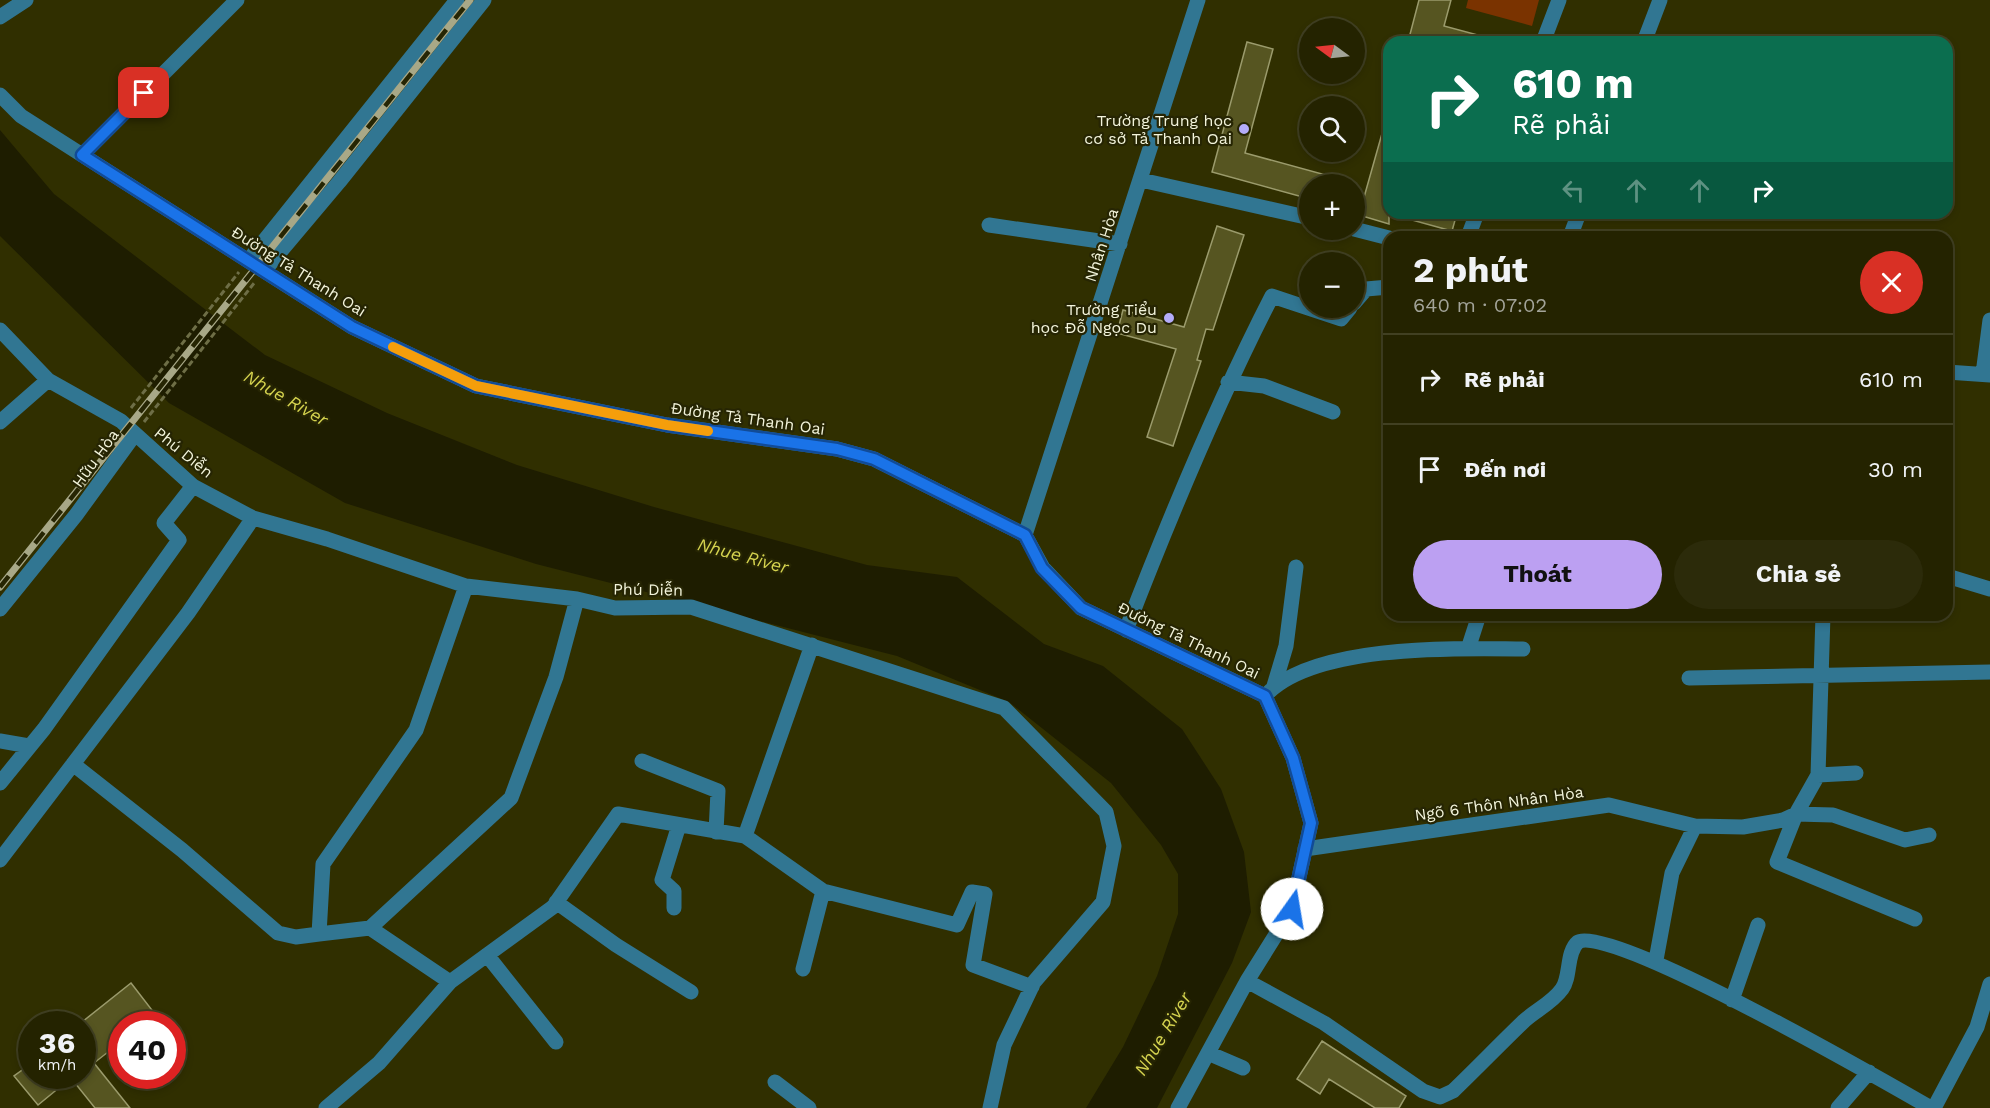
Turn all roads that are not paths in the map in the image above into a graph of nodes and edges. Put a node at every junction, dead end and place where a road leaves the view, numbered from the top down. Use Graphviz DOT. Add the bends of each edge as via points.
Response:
graph roads {
  1 [pos="26,0"];
  2 [pos="237,0"];
  3 [pos="457,0"];
  4 [pos="484,0"];
  5 [pos="1198,0"];
  6 [pos="1559,0"];
  7 [pos="1660,0"];
  8 [pos="0,17"];
  9 [pos="1545,36"];
  10 [pos="1646,36"];
  11 [pos="0,95"];
  12 [pos="82,155"];
  13 [pos="1141,180"];
  14 [pos="1299,216"];
  15 [pos="988,225"];
  16 [pos="1365,232"];
  17 [pos="1383,236"];
  18 [pos="1120,244"];
  19 [pos="248,261"];
  20 [pos="264,271"];
  21 [pos="1383,288"];
  22 [pos="1365,290"];
  23 [pos="1299,305"];
  24 [pos="1990,320"];
  25 [pos="0,330"];
  26 [pos="1953,372"];
  27 [pos="1986,374"];
  28 [pos="48,380"];
  29 [pos="1228,382"];
  30 [pos="1333,412"];
  31 [pos="0,422"];
  32 [pos="135,434"];
  33 [pos="193,486"];
  34 [pos="253,518"];
  35 [pos="1025,535"];
  36 [pos="1296,567"];
  37 [pos="1953,578"];
  38 [pos="466,586"];
  39 [pos="1990,589"];
  40 [pos="577,599"];
  41 [pos="0,609"];
  42 [pos="1477,621"];
  43 [pos="1823,621"];
  44 [pos="1126,630"];
  45 [pos="812,645"];
  46 [pos="1468,649"];
  47 [pos="1523,649"];
  48 [pos="1990,672"];
  49 [pos="1820,677"];
  50 [pos="1689,678"];
  51 [pos="1270,691"];
  52 [pos="0,741"];
  53 [pos="29,746"];
  54 [pos="642,761"];
  55 [pos="73,764"];
  56 [pos="1856,773"];
  57 [pos="1818,775"];
  58 [pos="0,783"];
  59 [pos="1796,814"];
  60 [pos="679,825"];
  61 [pos="1695,826"];
  62 [pos="716,832"];
  63 [pos="1929,835"];
  64 [pos="745,836"];
  65 [pos="1305,849"];
  66 [pos="0,860"];
  67 [pos="823,891"];
  68 [pos="556,903"];
  69 [pos="674,908"];
  70 [pos="1916,920"];
  71 [pos="1758,925"];
  72 [pos="370,928"];
  73 [pos="319,934"];
  74 [pos="487,955"];
  75 [pos="1656,960"];
  76 [pos="803,969"];
  77 [pos="1247,981"];
  78 [pos="450,982"];
  79 [pos="1990,984"];
  80 [pos="1032,987"];
  81 [pos="691,992"];
  82 [pos="1732,1000"];
  83 [pos="556,1042"];
  84 [pos="1208,1053"];
  85 [pos="1243,1068"];
  86 [pos="1869,1072"];
  87 [pos="775,1082"];
  88 [pos="326,1108"];
  89 [pos="809,1108"];
  90 [pos="990,1108"];
  91 [pos="1178,1108"];
  92 [pos="1838,1108"];
  93 [pos="1933,1108"];
  1 -- 8 [label="street"];
  2 -- 12 [label="street"];
  3 -- 19 [label="street"];
  4 -- 20 [label="street"];
  5 -- 13 [label="street, Nhân Hòa"];
  6 -- 9 [label="street"];
  7 -- 10 [label="street"];
  11 -- 12 [label="street, Đường Tả Thanh Oai" via="21,116"];
  12 -- 19 [label="street, Đường Tả Thanh Oai"];
  13 -- 14 [label="street"];
  13 -- 18 [label="street, Nhân Hòa"];
  15 -- 18 [label="street"];
  16 -- 17 [label="street"];
  18 -- 35 [label="street, Nhân Hòa"];
  19 -- 20 [label="street, Đường Tả Thanh Oai"];
  20 -- 35 [label="street, Đường Tả Thanh Oai" via="352,327 476,386 667,425 837,449 874,459"];
  21 -- 22 [label="street"];
  23 -- 29 [label="street" via="1272,296"];
  24 -- 27 [label="street"];
  25 -- 28 [label="street, Hữu Hòa"];
  26 -- 27 [label="street"];
  28 -- 31 [label="street"];
  28 -- 32 [label="street, Hữu Hòa" via="121,421"];
  29 -- 30 [label="street" via="1264,386"];
  29 -- 44 [label="street"];
  32 -- 33 [label="street, Phú Diễn"];
  32 -- 41 [label="street, Hữu Hòa"];
  33 -- 34 [label="street, Phú Diễn"];
  33 -- 53 [label="street" via="164,523 179,540"];
  34 -- 38 [label="street, Phú Diễn"];
  34 -- 55 [label="street" via="188,613"];
  35 -- 44 [label="street, Đường Tả Thanh Oai" via="1042,568 1081,608"];
  36 -- 51 [label="street" via="1286,646"];
  37 -- 39 [label="street"];
  38 -- 40 [label="street, Phú Diễn"];
  38 -- 73 [label="street" via="416,730 323,864"];
  40 -- 45 [label="street, Phú Diễn" via="615,608 692,608"];
  40 -- 72 [label="street" via="556,677 511,798"];
  42 -- 46 [label="street"];
  43 -- 49 [label="street"];
  44 -- 51 [label="street, Đường Tả Thanh Oai"];
  45 -- 64 [label="street"];
  45 -- 80 [label="street, Phú Diễn" via="1004,708 1106,812 1114,846 1102,902"];
  46 -- 47 [label="street"];
  46 -- 51 [label="street" via="1407,651 1321,663"];
  48 -- 49 [label="street"];
  49 -- 50 [label="street"];
  49 -- 57 [label="street"];
  51 -- 65 [label="street, Đường Tả Thanh Oai" via="1311,823"];
  52 -- 53 [label="street"];
  53 -- 58 [label="street"];
  54 -- 62 [label="street" via="718,791"];
  55 -- 66 [label="street"];
  55 -- 73 [label="street" via="278,933 296,938"];
  56 -- 57 [label="street"];
  57 -- 59 [label="street"];
  59 -- 61 [label="street, Ngõ 6 Thôn Nhân Hòa" via="1784,820 1743,826"];
  59 -- 63 [label="street, Ngõ 6 Thôn Nhân Hòa" via="1833,815 1905,840"];
  59 -- 70 [label="street" via="1777,862"];
  60 -- 62 [label="street"];
  60 -- 68 [label="street" via="618,814"];
  60 -- 69 [label="street" via="662,880 674,891"];
  61 -- 65 [label="street, Ngõ 6 Thôn Nhân Hòa" via="1609,805"];
  61 -- 75 [label="street" via="1672,873"];
  62 -- 64 [label="street"];
  64 -- 67 [label="street"];
  65 -- 77 [label="street, Đường Tả Thanh Oai" via="1292,909"];
  67 -- 76 [label="street"];
  67 -- 80 [label="street" via="957,925 972,892 985,894 973,965"];
  68 -- 74 [label="street"];
  68 -- 81 [label="street"];
  71 -- 82 [label="street"];
  72 -- 73 [label="street"];
  72 -- 78 [label="street"];
  74 -- 78 [label="street"];
  74 -- 83 [label="street"];
  75 -- 77 [label="street" via="1608,942 1579,942 1561,990 1453,1091 1440,1097 1423,1091 1324,1023"];
  75 -- 82 [label="street"];
  77 -- 84 [label="street, Đường Tả Thanh Oai"];
  78 -- 88 [label="street" via="379,1063"];
  79 -- 93 [label="street" via="1977,1027"];
  80 -- 90 [label="street" via="1004,1045"];
  82 -- 86 [label="street"];
  84 -- 85 [label="street"];
  84 -- 91 [label="street, Đường Tả Thanh Oai"];
  86 -- 92 [label="street"];
  86 -- 93 [label="street"];
  87 -- 89 [label="street"];
}
